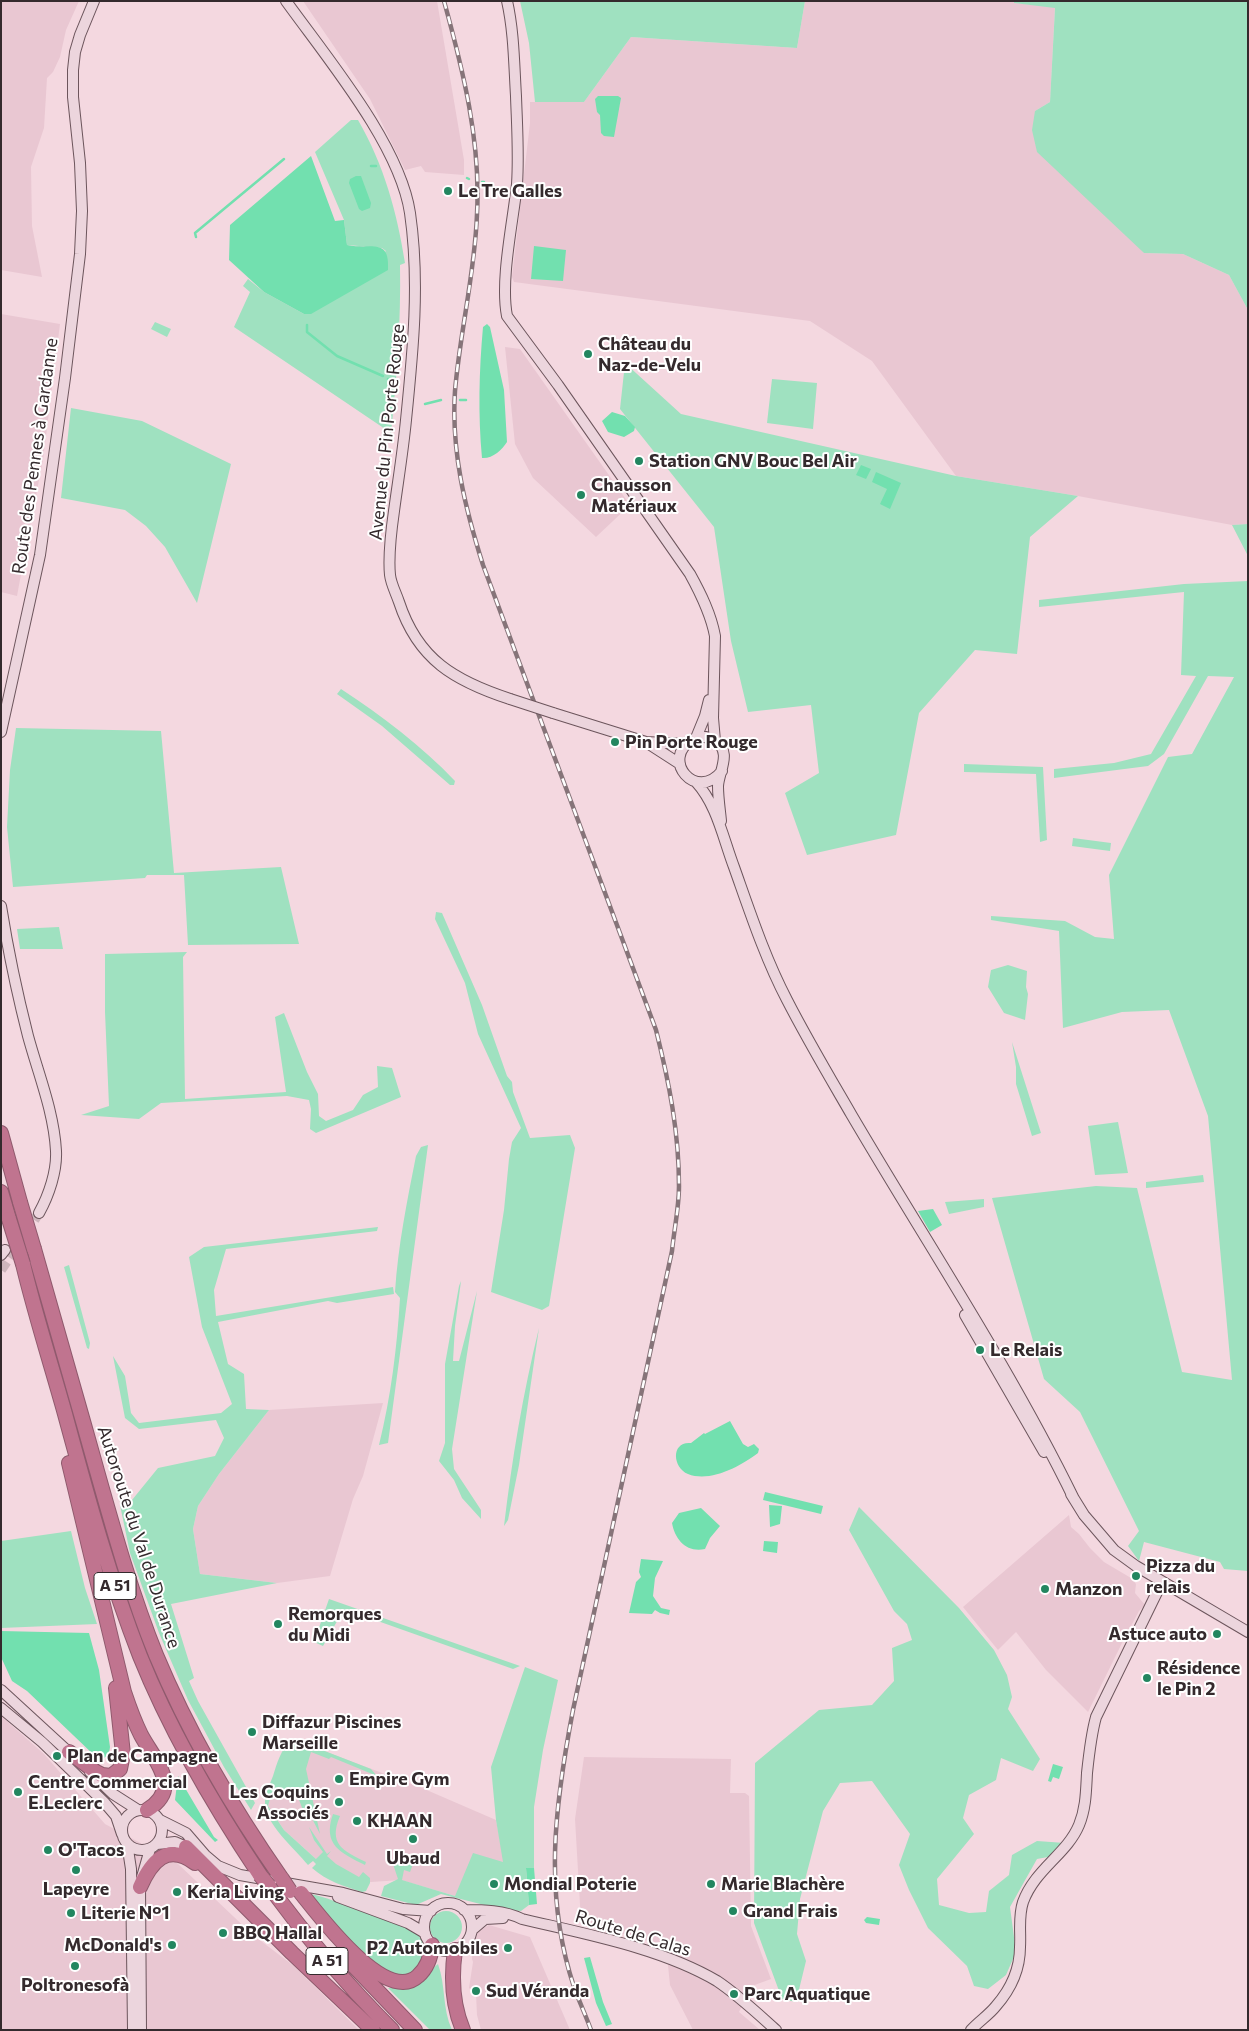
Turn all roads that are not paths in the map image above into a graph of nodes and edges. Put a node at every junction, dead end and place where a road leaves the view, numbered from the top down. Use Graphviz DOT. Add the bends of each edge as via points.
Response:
graph roads {
  1 [pos="94,1"];
  2 [pos="286,1"];
  3 [pos="507,1"];
  4 [pos="715,674"];
  5 [pos="1,732"];
  6 [pos="696,738"];
  7 [pos="715,741"];
  8 [pos="646,742"];
  9 [pos="686,744"];
  10 [pos="680,764"];
  11 [pos="722,771"];
  12 [pos="696,782"];
  13 [pos="721,828"];
  14 [pos="1,906"];
  15 [pos="1,1134"];
  16 [pos="1,1192"];
  17 [pos="38,1210"];
  18 [pos="24,1270"];
  19 [pos="1162,1582"];
  20 [pos="104,1611"];
  21 [pos="1248,1632"];
  22 [pos="1,1690"];
  23 [pos="1,1708"];
  24 [pos="69,1752"];
  25 [pos="142,1810"];
  26 [pos="160,1820"];
  27 [pos="124,1839"];
  28 [pos="154,1846"];
  29 [pos="186,1846"];
  30 [pos="204,1855"];
  31 [pos="212,1874"];
  32 [pos="291,1886"];
  33 [pos="140,1888"];
  34 [pos="316,1890"];
  35 [pos="464,1910"];
  36 [pos="430,1911"];
  37 [pos="522,1919"];
  38 [pos="472,1930"];
  39 [pos="428,1939"];
  40 [pos="455,1950"];
  41 [pos="133,2030"];
  42 [pos="142,2030"];
  43 [pos="373,2030"];
  44 [pos="392,2030"];
  45 [pos="415,2030"];
  46 [pos="463,2030"];
  47 [pos="776,2030"];
  48 [pos="971,2030"];
  1 -- 5 [label="main road, Route des Pennes à Gardanne" via="80,35 73,70 81,183 80,254 50,491 40,555"];
  2 -- 8 [label="main road, Avenue du Pin Porte Rouge, bridge" via="378,135 402,178 410,213 416,316 392,528 390,576 406,623 422,647 451,674 478,688"];
  3 -- 4 [label="main road" via="519,146 505,304 508,316 690,574 713,624"];
  4 -- 6 [label="main road"];
  4 -- 7 [label="main road"];
  6 -- 7 [label="main road"];
  6 -- 9 [label="main road"];
  7 -- 11 [label="main road" via="725,758"];
  8 -- 9 [label="main road, Avenue du Pin Porte Rouge"];
  8 -- 10 [label="main road, Avenue du Pin Porte Rouge"];
  9 -- 10 [label="main road" via="680,754"];
  10 -- 12 [label="main road" via="686,777"];
  11 -- 12 [label="main road" via="711,781"];
  11 -- 13 [label="main road" via="718,785"];
  12 -- 13 [label="main road"];
  13 -- 19 [label="main road" via="776,978 802,1029 985,1334 1074,1499 1114,1550"];
  14 -- 17 [label="main road" via="8,952 38,1071 49,1133 50,1156"];
  15 -- 32 [label="highway, Autoroute du Val de Durance / A 51, bridge" via="115,1534 146,1628 174,1694 227,1795"];
  16 -- 18 [label="highway, Autoroute du Val de Durance / A 51, bridge"];
  18 -- 20 [label="highway"];
  18 -- 44 [label="highway, Autoroute du Val de Durance / A 51, bridge" via="105,1554 140,1656 168,1718 230,1829 260,1874 315,1947"];
  19 -- 21 [label="main road"];
  19 -- 48 [label="main road" via="1096,1717 1091,1734 1086,1802 1078,1827 1033,1882 1023,1902 1018,1967 996,2006"];
  20 -- 24 [label="highway" via="116,1682 122,1764 118,1772 106,1776"];
  20 -- 25 [label="highway" via="127,1703 165,1780 162,1795 154,1805"];
  22 -- 24 [label="main road"];
  23 -- 27 [label="main road" via="42,1742 104,1802 116,1816"];
  24 -- 25 [label="main road" via="113,1794"];
  25 -- 26 [label="main road" via="154,1813"];
  25 -- 27 [label="main road" via="125,1819 122,1826"];
  26 -- 28 [label="main road" via="162,1836"];
  26 -- 30 [label="main road" via="186,1833"];
  27 -- 28 [label="main road" via="142,1850"];
  27 -- 41 [label="main road" via="131,1869"];
  28 -- 29 [label="main road" via="174,1842"];
  28 -- 33 [label="main road" via="141,1875"];
  29 -- 30 [label="main road"];
  29 -- 31 [label="highway"];
  30 -- 34 [label="main road" via="218,1866 240,1875"];
  31 -- 33 [label="highway" via="185,1856 173,1854 155,1861"];
  31 -- 43 [label="highway"];
  32 -- 39 [label="highway" via="358,1958 386,1978 403,1982 416,1978 426,1966"];
  32 -- 45 [label="highway, Autoroute du Val de Durance / A 51" via="366,1979"];
  33 -- 42 [label="main road"];
  34 -- 36 [label="main road" via="344,1893 403,1909"];
  34 -- 39 [label="main road" via="400,1920"];
  35 -- 36 [label="main road" via="447,1904"];
  35 -- 37 [label="main road, Route de Calas" via="495,1911"];
  35 -- 38 [label="main road" via="470,1918"];
  36 -- 39 [label="main road" via="426,1919"];
  37 -- 38 [label="main road, Route de Calas" via="486,1919"];
  37 -- 47 [label="main road, Route de Calas" via="618,1943 685,1965 719,1982"];
  38 -- 40 [label="main road" via="464,1945"];
  39 -- 40 [label="main road" via="441,1950"];
  40 -- 46 [label="highway" via="452,1987"];
}
